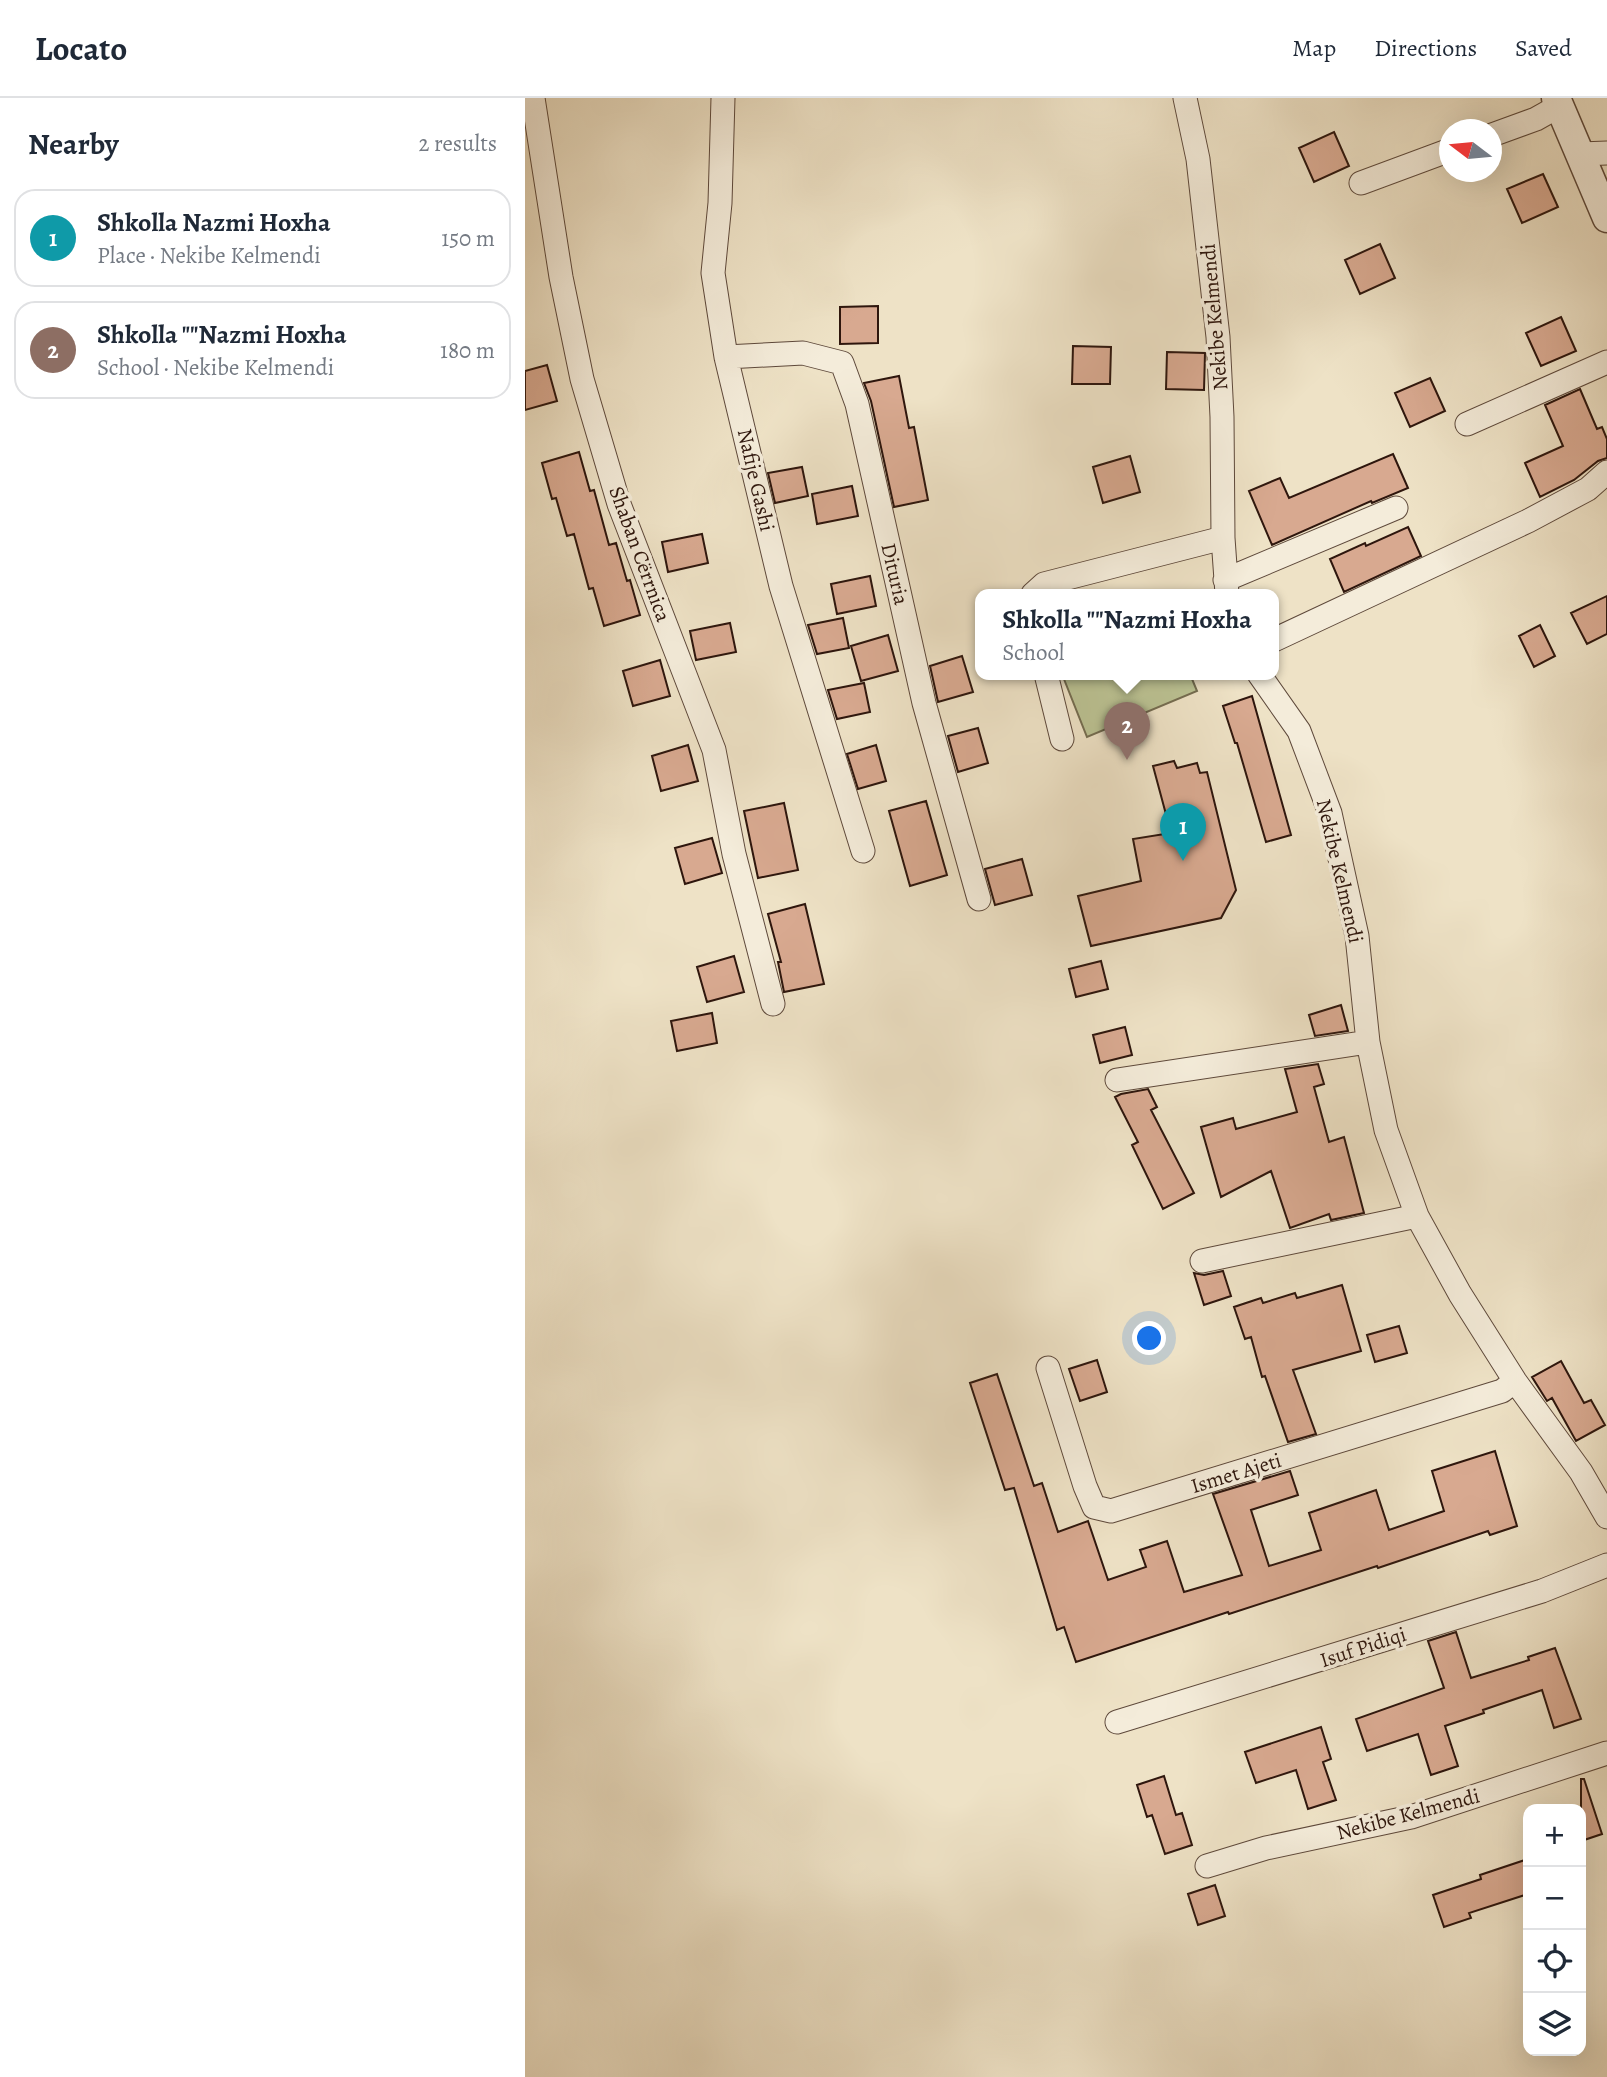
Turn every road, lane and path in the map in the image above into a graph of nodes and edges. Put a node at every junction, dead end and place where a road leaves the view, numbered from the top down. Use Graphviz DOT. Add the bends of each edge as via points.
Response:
graph roads {
  1 [pos="533,98"];
  2 [pos="723,98"];
  3 [pos="1185,98"];
  4 [pos="1557,102"];
  5 [pos="1502,131"];
  6 [pos="1594,153"];
  7 [pos="1439,154"];
  8 [pos="1361,183"];
  9 [pos="1607,218"];
  10 [pos="726,357"];
  11 [pos="1607,362"];
  12 [pos="1467,424"];
  13 [pos="1607,472"];
  14 [pos="1397,508"];
  15 [pos="1223,538"];
  16 [pos="1226,587"];
  17 [pos="1038,589"];
  18 [pos="1279,638"];
  19 [pos="1047,680"];
  20 [pos="1263,680"];
  21 [pos="1062,739"];
  22 [pos="863,851"];
  23 [pos="979,899"];
  24 [pos="773,1004"];
  25 [pos="1368,1042"];
  26 [pos="1117,1080"];
  27 [pos="1417,1216"];
  28 [pos="1202,1261"];
  29 [pos="1048,1368"];
  30 [pos="1515,1381"];
  31 [pos="1607,1517"];
  32 [pos="1607,1565"];
  33 [pos="1117,1722"];
  34 [pos="1607,1753"];
  35 [pos="1207,1866"];
  1 -- 24 [label="street, Shaban Cërrnica" via="582,379 619,504 713,750"];
  2 -- 10 [label="street, Nafije Gashi" via="713,273"];
  3 -- 15 [label="street, Nekibe Kelmendi" via="1198,159 1218,337"];
  4 -- 5 [label="street" via="1536,119"];
  4 -- 6 [label="street"];
  6 -- 9 [label="street"];
  7 -- 8 [label="street"];
  10 -- 22 [label="street, Nafije Gashi" via="781,586"];
  10 -- 23 [label="street, Dituria" via="803,354 842,363 857,404 924,703"];
  11 -- 12 [label="street"];
  13 -- 18 [label="street" via="1588,489 1528,521"];
  14 -- 16 [label="street"];
  15 -- 16 [label="street, Nekibe Kelmendi"];
  15 -- 17 [label="street"];
  19 -- 21 [label="street"];
  20 -- 25 [label="street, Nekibe Kelmendi" via="1299,731 1330,813 1357,936"];
  25 -- 26 [label="street"];
  25 -- 27 [label="street, Nekibe Kelmendi" via="1386,1130"];
  27 -- 28 [label="street"];
  27 -- 30 [label="street, Nekibe Kelmendi"];
  29 -- 30 [label="street, Ismet Ajeti" via="1094,1507 1111,1510 1502,1391"];
  30 -- 31 [label="street, Nekibe Kelmendi" via="1581,1472"];
  32 -- 33 [label="street, Isuf Pidiqi" via="1542,1591"];
  34 -- 35 [label="street, Nekibe Kelmendi" via="1411,1817 1266,1848"];
}
